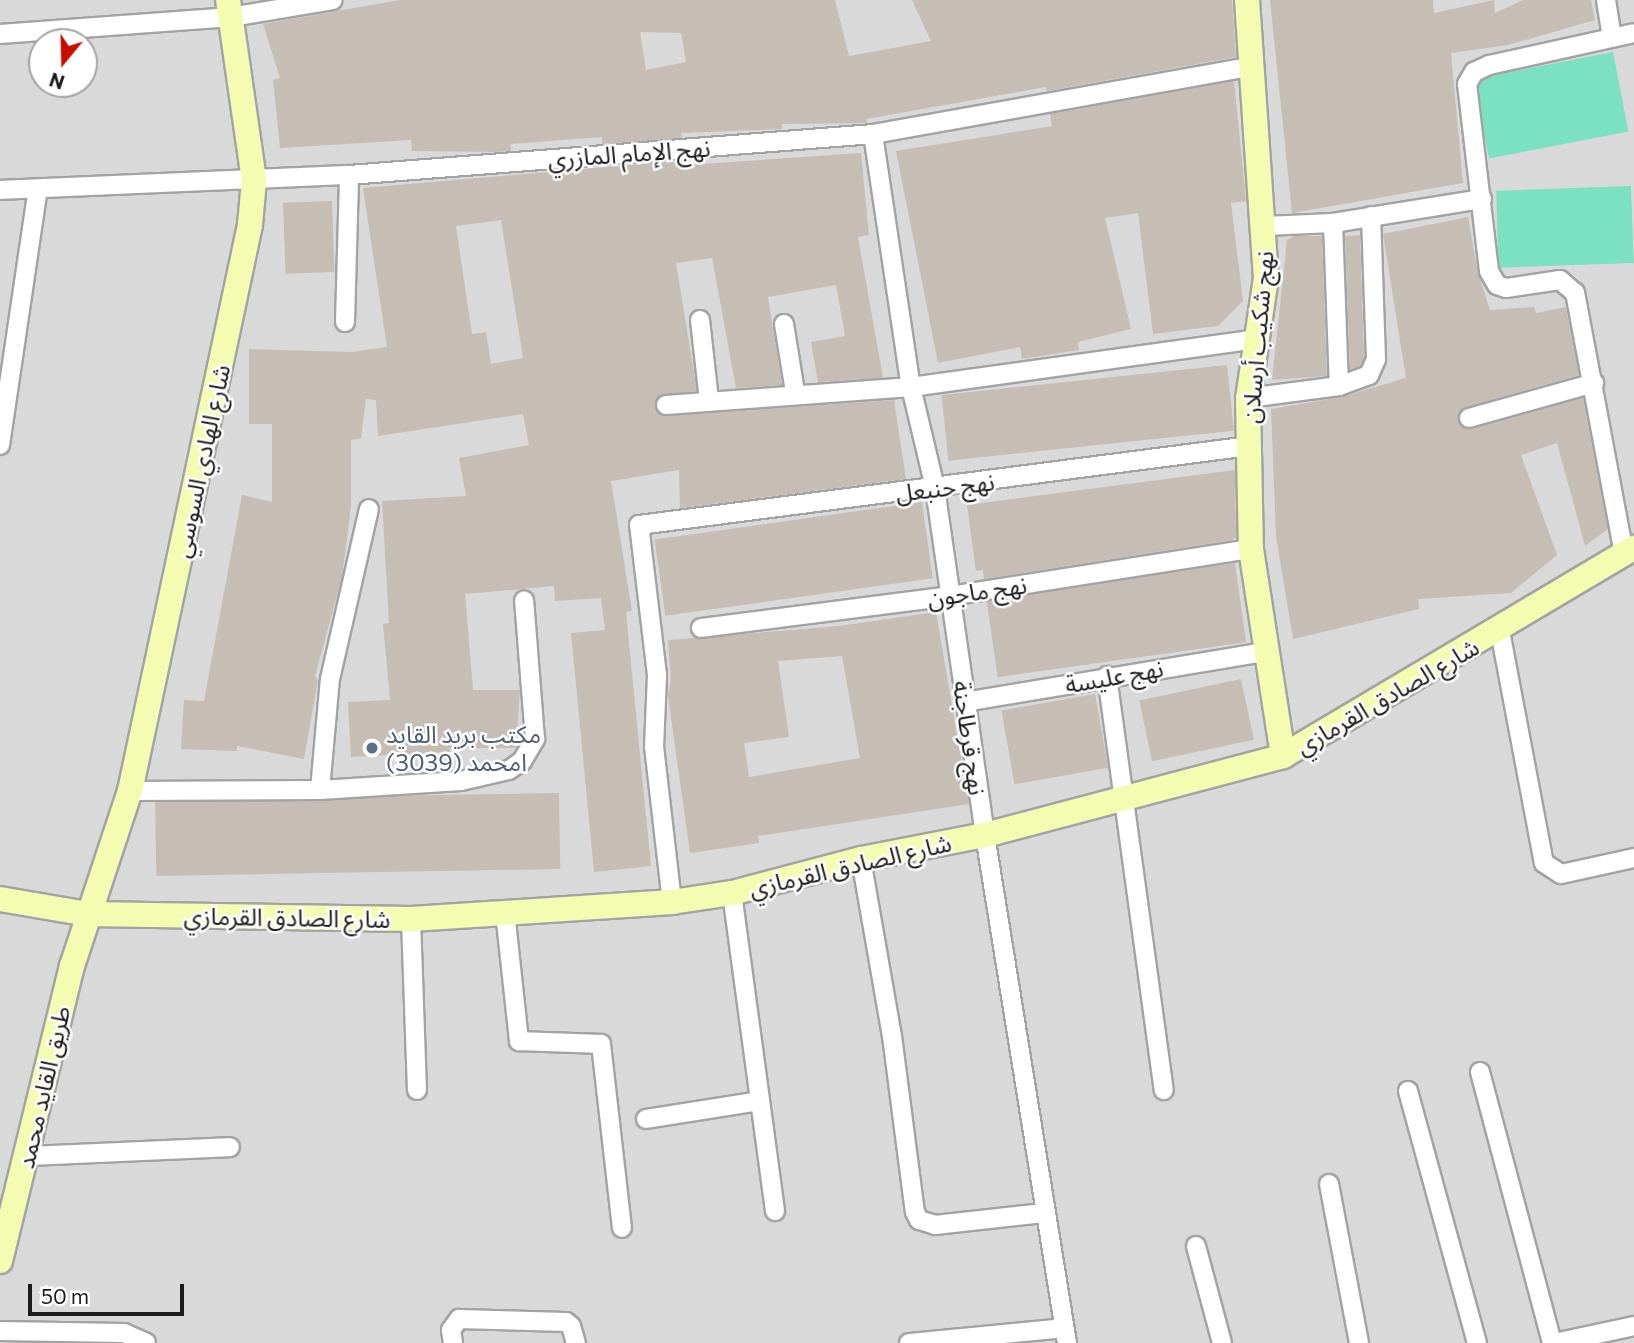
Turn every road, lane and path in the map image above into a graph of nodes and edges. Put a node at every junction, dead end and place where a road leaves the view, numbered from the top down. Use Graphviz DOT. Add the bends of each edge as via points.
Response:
graph roads {
  1 [pos="333,0"];
  2 [pos="1247,0"];
  3 [pos="1606,0"];
  4 [pos="230,8"];
  5 [pos="1634,33"];
  6 [pos="0,34"];
  7 [pos="1612,37"];
  8 [pos="1253,66"];
  9 [pos="873,134"];
  10 [pos="349,176"];
  11 [pos="254,180"];
  12 [pos="37,189"];
  13 [pos="0,190"];
  14 [pos="1482,199"];
  15 [pos="1371,216"];
  16 [pos="1333,223"];
  17 [pos="1265,226"];
  18 [pos="699,320"];
  19 [pos="345,322"];
  20 [pos="784,324"];
  21 [pos="1255,339"];
  22 [pos="1594,383"];
  23 [pos="1339,386"];
  24 [pos="911,387"];
  25 [pos="794,393"];
  26 [pos="1248,398"];
  27 [pos="709,400"];
  28 [pos="666,405"];
  29 [pos="1469,418"];
  30 [pos="0,445"];
  31 [pos="1250,446"];
  32 [pos="935,488"];
  33 [pos="369,509"];
  34 [pos="1251,549"];
  35 [pos="1629,551"];
  36 [pos="950,596"];
  37 [pos="524,600"];
  38 [pos="701,628"];
  39 [pos="1500,631"];
  40 [pos="1264,652"];
  41 [pos="1107,676"];
  42 [pos="965,702"];
  43 [pos="1283,756"];
  44 [pos="320,790"];
  45 [pos="130,791"];
  46 [pos="1123,796"];
  47 [pos="985,835"];
  48 [pos="1634,858"];
  49 [pos="861,859"];
  50 [pos="732,893"];
  51 [pos="0,899"];
  52 [pos="672,902"];
  53 [pos="505,912"];
  54 [pos="88,914"];
  55 [pos="411,919"];
  56 [pos="1480,1072"];
  57 [pos="416,1090"];
  58 [pos="1164,1090"];
  59 [pos="1408,1091"];
  60 [pos="760,1101"];
  61 [pos="646,1119"];
  62 [pos="230,1147"];
  63 [pos="27,1156"];
  64 [pos="1329,1184"];
  65 [pos="775,1211"];
  66 [pos="1043,1213"];
  67 [pos="622,1228"];
  68 [pos="1195,1246"];
  69 [pos="0,1261"];
  70 [pos="1634,1326"];
  71 [pos="0,1331"];
  72 [pos="1065,1336"];
  73 [pos="146,1343"];
  74 [pos="453,1343"];
  75 [pos="576,1343"];
  76 [pos="909,1343"];
  77 [pos="1222,1343"];
  78 [pos="1359,1343"];
  79 [pos="1477,1343"];
  80 [pos="1554,1343"];
  1 -- 4 [label="street"];
  2 -- 8 [label="main road, نهج شكيب أرسلان"];
  3 -- 7 [label="street"];
  4 -- 6 [label="street"];
  4 -- 11 [label="main road, شارع الهادي السوسي"];
  5 -- 7 [label="street"];
  7 -- 14 [label="street" via="1474,72 1467,83 1467,100"];
  8 -- 9 [label="street, نهج الإمام المازري"];
  8 -- 17 [label="main road, نهج شكيب أرسلان"];
  9 -- 10 [label="street, نهج الإمام المازري"];
  9 -- 24 [label="street, نهج قرطاجنة"];
  10 -- 11 [label="street, نهج الإمام المازري"];
  10 -- 19 [label="street"];
  11 -- 12 [label="street, نهج الإمام المازري"];
  11 -- 45 [label="main road, شارع الهادي السوسي" via="250,225"];
  12 -- 13 [label="street, نهج الإمام المازري"];
  12 -- 30 [label="street"];
  14 -- 15 [label="street"];
  14 -- 22 [label="street" via="1493,279 1506,288 1554,280 1570,285"];
  15 -- 16 [label="street"];
  15 -- 23 [label="street" via="1376,359 1369,375"];
  16 -- 17 [label="street"];
  16 -- 23 [label="street"];
  17 -- 21 [label="main road, نهج شكيب أرسلان" via="1265,278"];
  18 -- 27 [label="street"];
  20 -- 25 [label="street"];
  21 -- 24 [label="street"];
  21 -- 26 [label="main road, نهج شكيب أرسلان"];
  22 -- 29 [label="street"];
  22 -- 35 [label="street"];
  23 -- 26 [label="street"];
  24 -- 25 [label="street"];
  24 -- 32 [label="street, نهج قرطاجنة"];
  25 -- 27 [label="street"];
  26 -- 31 [label="main road, نهج شكيب أرسلان"];
  27 -- 28 [label="street"];
  31 -- 32 [label="street, نهج حنبعل"];
  31 -- 34 [label="main road, نهج شكيب أرسلان"];
  32 -- 36 [label="street, نهج قرطاجنة"];
  32 -- 52 [label="street, نهج حنبعل" via="639,525 657,676 654,747"];
  33 -- 44 [label="street" via="330,679"];
  34 -- 36 [label="street, نهج ماجون"];
  34 -- 40 [label="main road, نهج شكيب أرسلان"];
  35 -- 39 [label="main road, شارع الصادق القرمازي"];
  36 -- 38 [label="street, نهج ماجون"];
  36 -- 42 [label="street, نهج قرطاجنة"];
  37 -- 44 [label="street" via="534,739 522,761 509,770 461,781"];
  39 -- 43 [label="main road, شارع الصادق القرمازي"];
  39 -- 48 [label="street" via="1544,863 1561,874"];
  40 -- 41 [label="street, نهج عليسة"];
  40 -- 43 [label="main road, نهج شكيب أرسلان"];
  41 -- 42 [label="street, نهج عليسة"];
  41 -- 46 [label="street"];
  42 -- 47 [label="street, نهج قرطاجنة"];
  43 -- 46 [label="main road, شارع الصادق القرمازي"];
  44 -- 45 [label="street"];
  45 -- 54 [label="main road, شارع الهادي السوسي"];
  46 -- 47 [label="main road, شارع الصادق القرمازي"];
  46 -- 58 [label="street"];
  47 -- 49 [label="main road, شارع الصادق القرمازي"];
  47 -- 66 [label="street, نهج قرطاجنة"];
  49 -- 50 [label="main road, شارع الصادق القرمازي"];
  49 -- 66 [label="street" via="919,1220 935,1225"];
  50 -- 52 [label="main road, شارع الصادق القرمازي"];
  50 -- 60 [label="street"];
  51 -- 54 [label="main road, شارع الصادق القرمازي"];
  52 -- 53 [label="main road, شارع الصادق القرمازي"];
  53 -- 55 [label="main road, شارع الصادق القرمازي"];
  53 -- 67 [label="street" via="519,1041 601,1044"];
  54 -- 55 [label="main road, شارع الصادق القرمازي"];
  54 -- 63 [label="main road, طريق القايد محمد"];
  55 -- 57 [label="street"];
  56 -- 80 [label="street"];
  59 -- 79 [label="street"];
  60 -- 61 [label="street"];
  60 -- 65 [label="street"];
  62 -- 63 [label="street"];
  63 -- 69 [label="main road, طريق القايد محمد"];
  64 -- 78 [label="street"];
  66 -- 72 [label="street, نهج قرطاجنة"];
  68 -- 77 [label="street"];
  70 -- 80 [label="street"];
  71 -- 73 [label="street" via="124,1333"];
  72 -- 76 [label="street"];
  74 -- 75 [label="street" via="451,1330 459,1319 566,1322 572,1325"];
}
